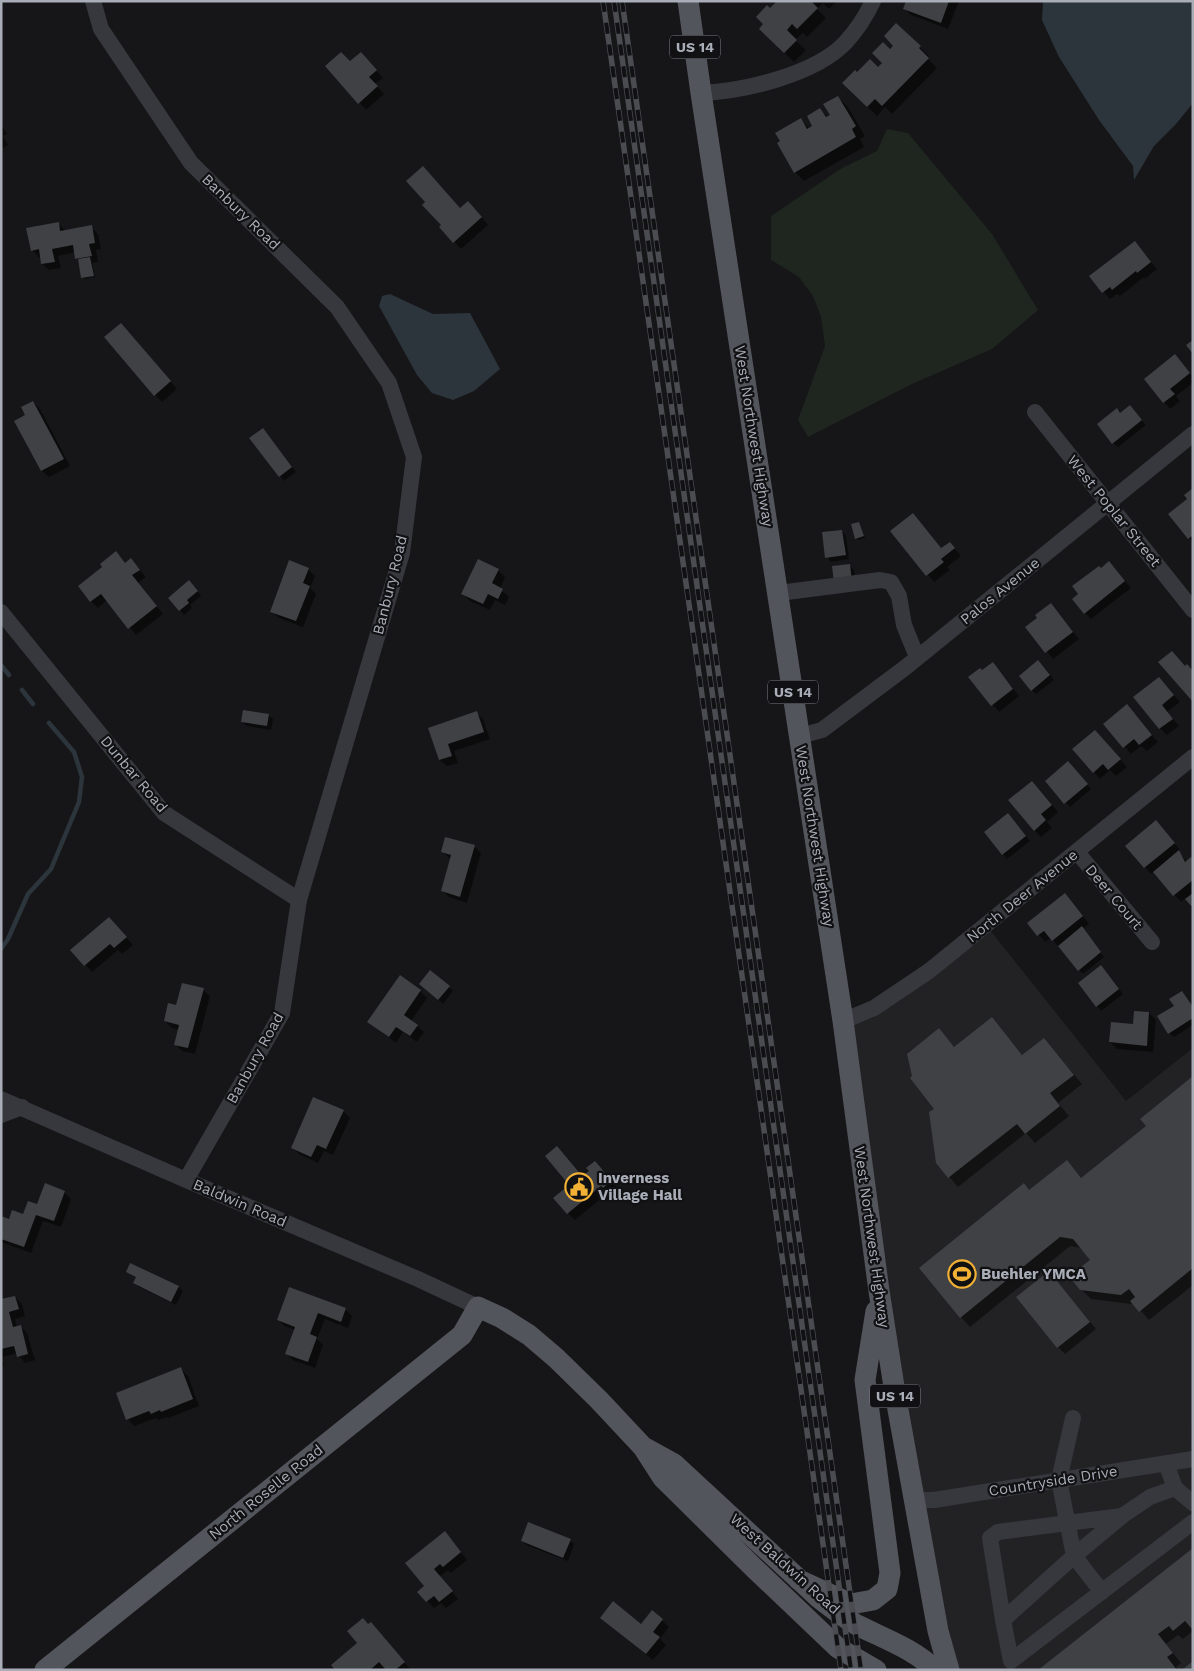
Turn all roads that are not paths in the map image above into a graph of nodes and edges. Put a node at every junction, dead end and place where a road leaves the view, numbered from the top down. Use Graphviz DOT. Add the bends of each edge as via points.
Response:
graph roads {
  1 [pos="93,1"];
  2 [pos="688,1"];
  3 [pos="873,1"];
  4 [pos="701,93"];
  5 [pos="1035,412"];
  6 [pos="1193,434"];
  7 [pos="1107,502"];
  8 [pos="778,594"];
  9 [pos="1193,610"];
  10 [pos="1,612"];
  11 [pos="917,657"];
  12 [pos="800,736"];
  13 [pos="1193,757"];
  14 [pos="1077,852"];
  15 [pos="299,900"];
  16 [pos="1152,942"];
  17 [pos="843,1021"];
  18 [pos="1,1099"];
  19 [pos="22,1107"];
  20 [pos="1,1115"];
  21 [pos="186,1180"];
  22 [pos="879,1292"];
  23 [pos="478,1307"];
  24 [pos="1073,1418"];
  25 [pos="643,1447"];
  26 [pos="1193,1459"];
  27 [pos="1166,1463"];
  28 [pos="1059,1480"];
  29 [pos="1175,1488"];
  30 [pos="914,1500"];
  31 [pos="1193,1503"];
  32 [pos="1122,1516"];
  33 [pos="1067,1522"];
  34 [pos="1193,1522"];
  35 [pos="1074,1556"];
  36 [pos="799,1580"];
  37 [pos="1102,1592"];
  38 [pos="1003,1620"];
  39 [pos="44,1670"];
  40 [pos="876,1670"];
  41 [pos="935,1670"];
  42 [pos="949,1670"];
  1 -- 15 [label="street, Banbury Road" via="101,29 191,163 337,307 389,383 414,457 402,553"];
  2 -- 4 [label="main road, West Northwest Highway / US 14"];
  3 -- 4 [label="street" via="866,16 844,44 824,58 766,83"];
  4 -- 8 [label="main road, West Northwest Highway / US 14"];
  5 -- 7 [label="street, West Poplar Street"];
  6 -- 7 [label="street, Palos Avenue"];
  7 -- 9 [label="street, West Poplar Street"];
  7 -- 11 [label="street, Palos Avenue"];
  8 -- 11 [label="street" via="880,580 891,582 899,596 904,625"];
  8 -- 12 [label="main road, West Northwest Highway / US 14"];
  10 -- 15 [label="street, Dunbar Road" via="164,813"];
  11 -- 12 [label="street, Palos Avenue" via="822,730"];
  12 -- 17 [label="main road, West Northwest Highway / US 14"];
  13 -- 14 [label="street, North Deer Avenue"];
  14 -- 16 [label="street, Deer Court"];
  14 -- 17 [label="street, North Deer Avenue" via="929,972 874,1008"];
  15 -- 21 [label="street, Banbury Road" via="282,1013"];
  17 -- 22 [label="main road, West Northwest Highway / US 14"];
  18 -- 19 [label="street, Baldwin Road"];
  19 -- 20 [label="street"];
  19 -- 21 [label="street, Baldwin Road"];
  21 -- 23 [label="street, Baldwin Road" via="418,1278"];
  22 -- 30 [label="main road, West Northwest Highway / US 14"];
  22 -- 36 [label="main road" via="865,1380 890,1573 887,1589 873,1600 851,1604"];
  23 -- 25 [label="main road, West Baldwin Road" via="529,1335 599,1400"];
  23 -- 39 [label="main road, North Roselle Road" via="462,1335"];
  24 -- 28 [label="street"];
  25 -- 36 [label="main road, West Baldwin Road" via="674,1464"];
  25 -- 40 [label="main road, West Baldwin Road" via="663,1478 838,1648"];
  26 -- 27 [label="street, Countryside Drive"];
  27 -- 28 [label="street, Countryside Drive"];
  27 -- 29 [label="street"];
  28 -- 30 [label="street, Countryside Drive" via="934,1500"];
  28 -- 33 [label="street"];
  29 -- 31 [label="street"];
  29 -- 32 [label="street" via="1150,1497"];
  30 -- 42 [label="main road, West Northwest Highway / US 14" via="938,1631"];
  32 -- 33 [label="street"];
  32 -- 35 [label="street"];
  33 -- 35 [label="street"];
  33 -- 38 [label="street" via="998,1532 990,1538"];
  34 -- 37 [label="street"];
  35 -- 37 [label="street"];
  35 -- 38 [label="street"];
  36 -- 41 [label="main road, West Baldwin Road" via="844,1616 925,1660"];
  37 -- 38 [label="street" via="1011,1661"];
}
